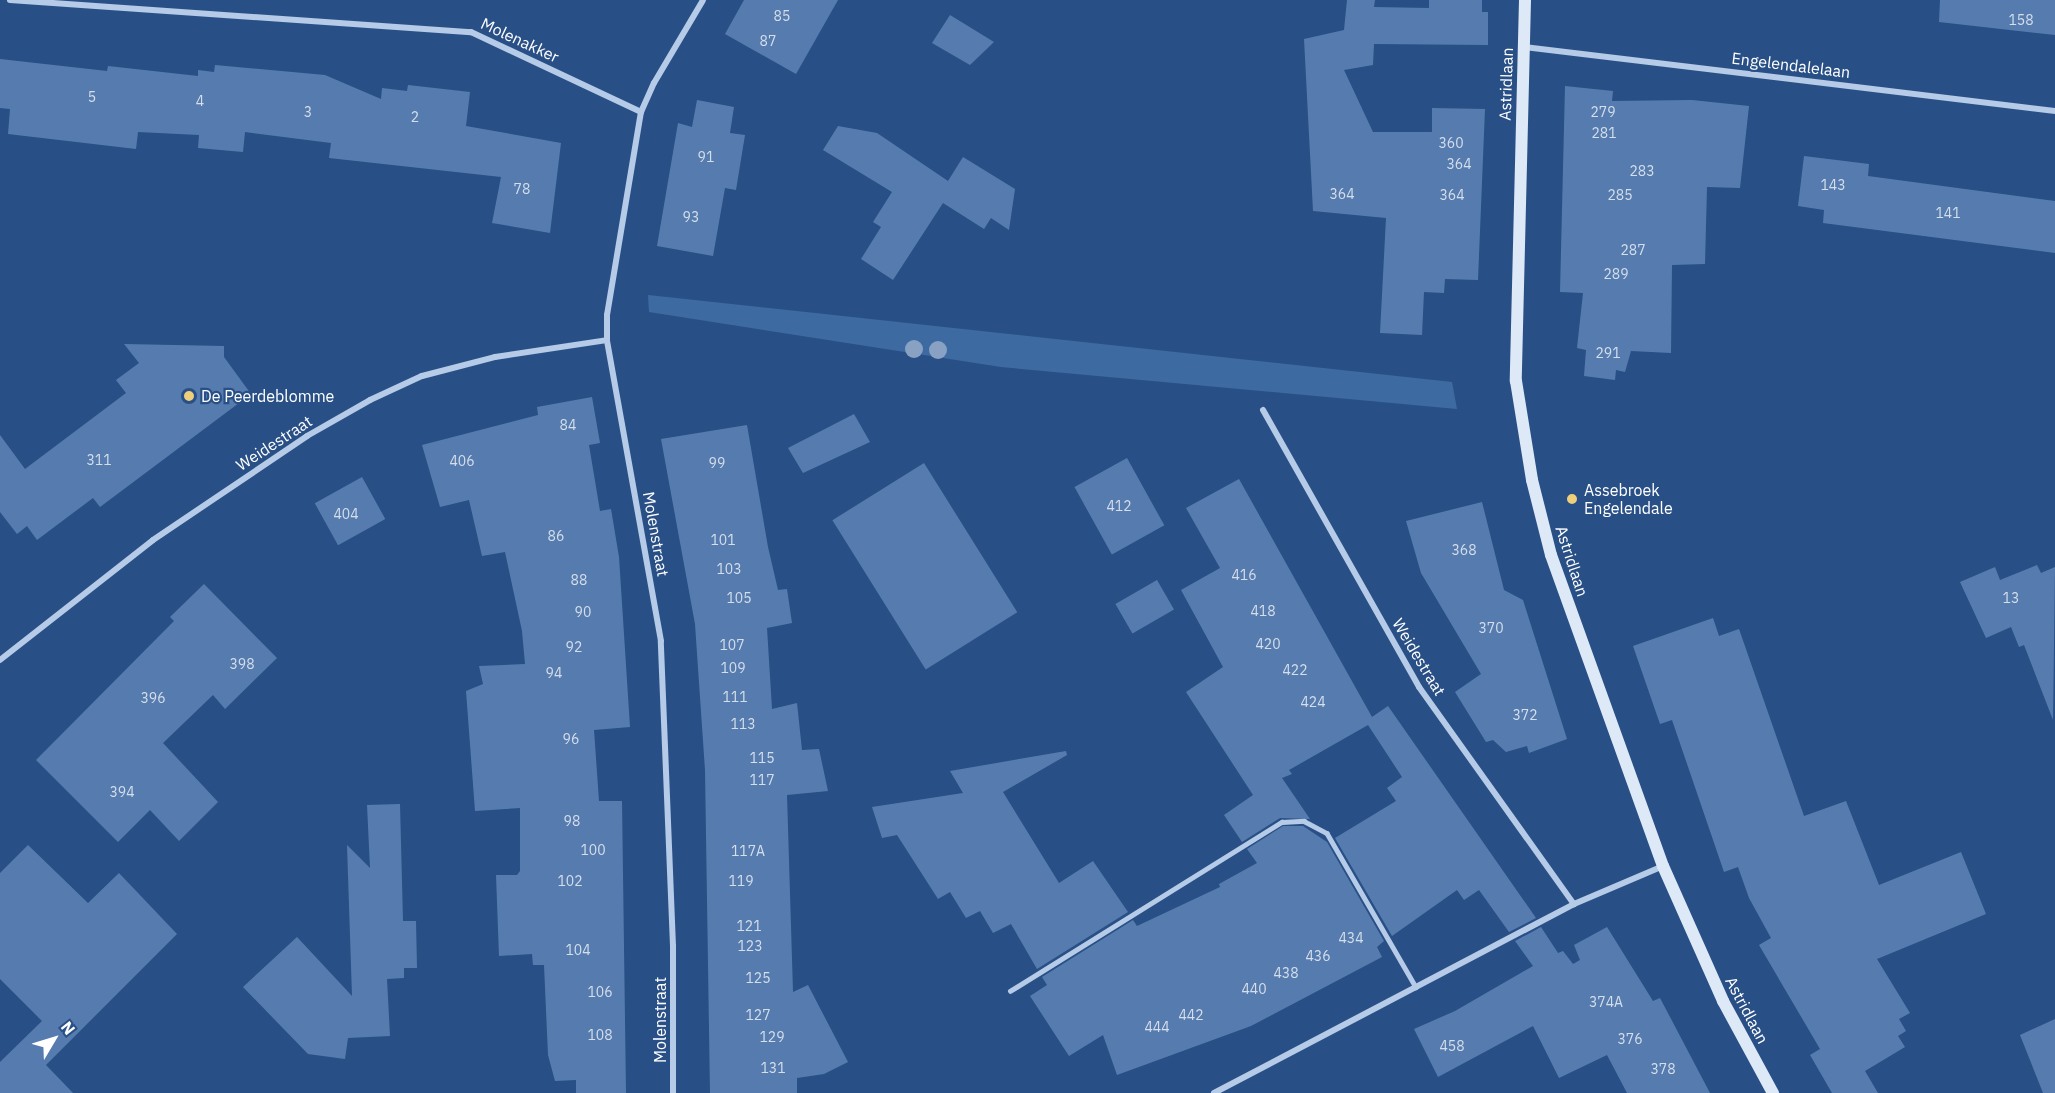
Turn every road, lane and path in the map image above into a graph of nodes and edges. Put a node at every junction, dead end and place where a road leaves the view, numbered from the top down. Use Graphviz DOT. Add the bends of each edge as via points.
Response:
graph roads {
  1 [pos="10,0"];
  2 [pos="131,0"];
  3 [pos="703,0"];
  4 [pos="1525,0"];
  5 [pos="127,8"];
  6 [pos="1524,47"];
  7 [pos="2055,111"];
  8 [pos="641,112"];
  9 [pos="607,340"];
  10 [pos="1263,410"];
  11 [pos="0,660"];
  12 [pos="1663,866"];
  13 [pos="1574,904"];
  14 [pos="1416,987"];
  15 [pos="1010,991"];
  16 [pos="673,1093"];
  17 [pos="1214,1093"];
  18 [pos="1773,1093"];
  1 -- 5 [label="street, Molenakker"];
  2 -- 5 [label="street"];
  3 -- 8 [label="street, Molenstraat"];
  4 -- 6 [label="main road, Astridlaan"];
  5 -- 8 [label="street, Molenakker" via="471,32"];
  6 -- 7 [label="street, Engelendalelaan"];
  6 -- 12 [label="main road, Astridlaan" via="1515,306 1516,381 1522,426 1551,555"];
  8 -- 9 [label="street, Molenstraat" via="607,315"];
  9 -- 11 [label="street, Weidestraat" via="495,357 422,376 370,400 307,436 153,540"];
  9 -- 16 [label="street, Molenstraat" via="661,641 673,946"];
  10 -- 13 [label="street, Weidestraat" via="1419,687"];
  12 -- 13 [label="street"];
  12 -- 18 [label="main road, Astridlaan" via="1723,1001"];
  13 -- 14 [label="street"];
  14 -- 15 [label="lane" via="1327,833 1305,821 1282,822"];
  14 -- 17 [label="street"];
}
